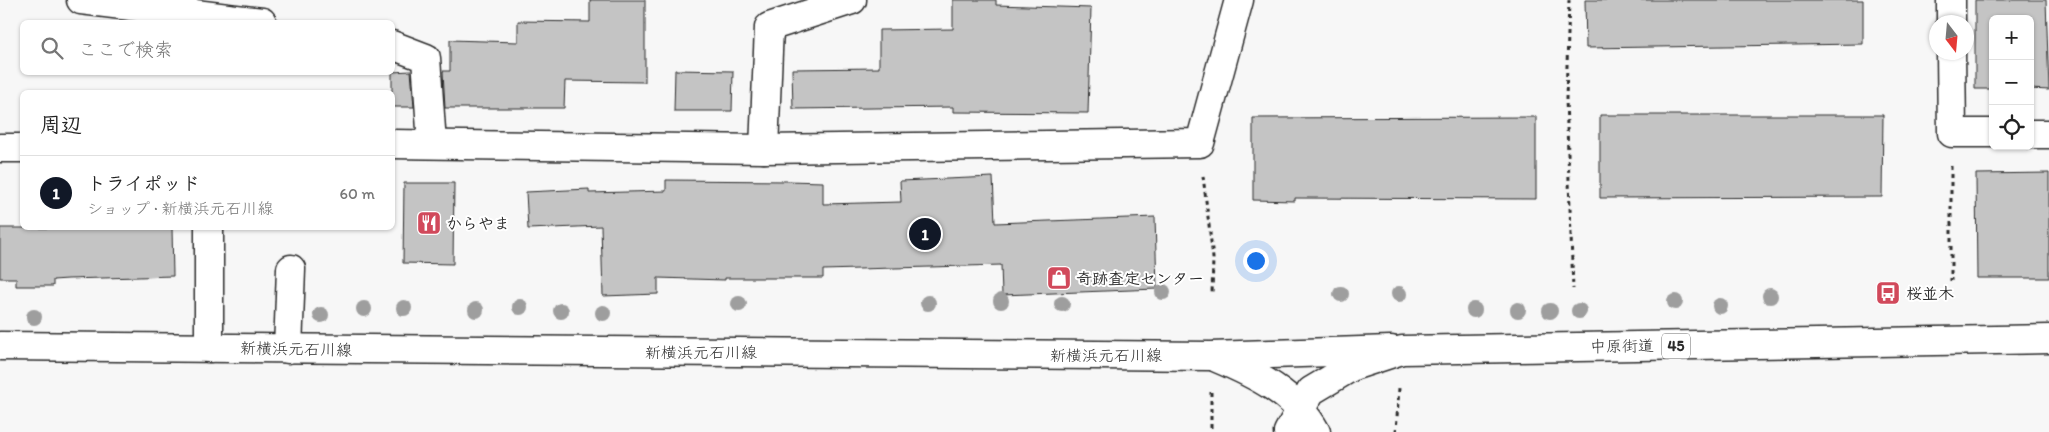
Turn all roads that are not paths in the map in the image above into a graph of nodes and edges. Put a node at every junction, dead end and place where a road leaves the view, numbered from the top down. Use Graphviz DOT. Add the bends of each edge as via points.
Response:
graph roads {
  1 [pos="81,0"];
  2 [pos="852,0"];
  3 [pos="1239,0"];
  4 [pos="1951,0"];
  5 [pos="1951,15"];
  6 [pos="246,20"];
  7 [pos="395,46"];
  8 [pos="1951,60"];
  9 [pos="1989,134"];
  10 [pos="2034,134"];
  11 [pos="2049,134"];
  12 [pos="395,144"];
  13 [pos="432,144"];
  14 [pos="0,148"];
  15 [pos="20,148"];
  16 [pos="764,148"];
  17 [pos="209,230"];
  18 [pos="291,269"];
  19 [pos="2049,339"];
  20 [pos="0,346"];
  21 [pos="210,348"];
  22 [pos="288,349"];
  23 [pos="1402,350"];
  24 [pos="1211,356"];
  25 [pos="1293,421"];
  26 [pos="1316,432"];
  1 -- 6 [label="street"];
  2 -- 16 [label="street" via="769,27"];
  3 -- 16 [label="street" via="1200,143"];
  4 -- 5 [label="street"];
  7 -- 13 [label="street" via="426,58"];
  8 -- 9 [label="street" via="1952,133"];
  10 -- 11 [label="street"];
  12 -- 13 [label="street"];
  13 -- 16 [label="street"];
  14 -- 15 [label="street"];
  17 -- 21 [label="street"];
  18 -- 22 [label="street"];
  19 -- 23 [label="street, 中原街道 / 45"];
  20 -- 21 [label="street, 新横浜元石川線"];
  21 -- 22 [label="street, 新横浜元石川線"];
  22 -- 24 [label="street, 新横浜元石川線"];
  23 -- 24 [label="street, 新横浜元石川線"];
  23 -- 25 [label="street, 中原街道 / 45" via="1354,366 1311,392"];
  24 -- 25 [label="street" via="1278,389"];
  25 -- 26 [label="street"];
}
